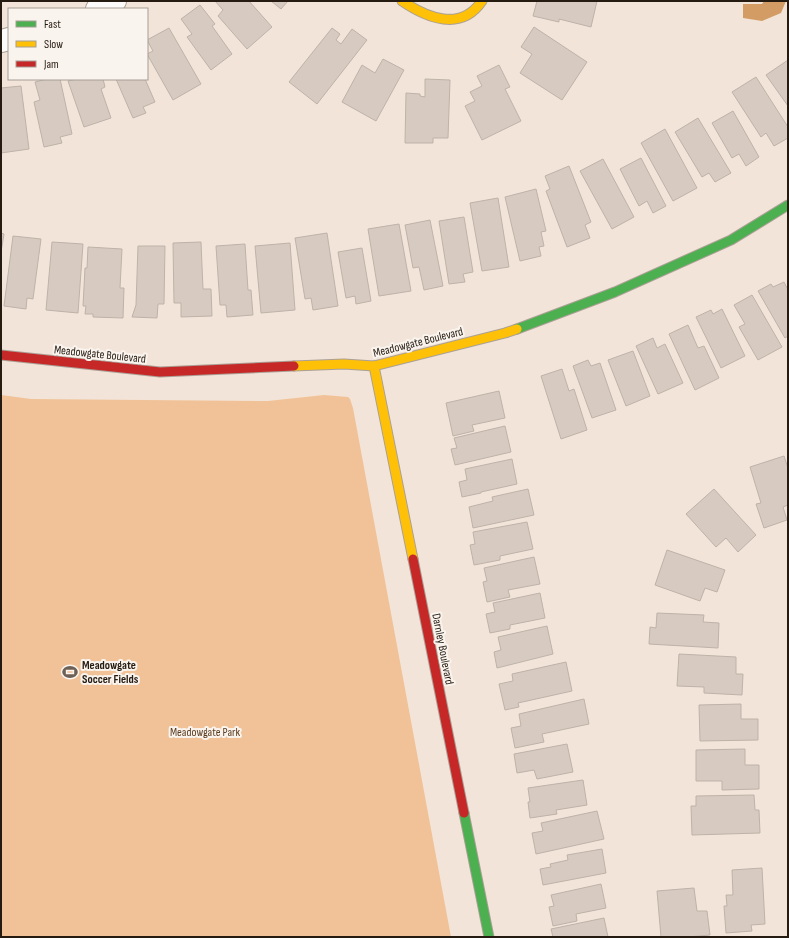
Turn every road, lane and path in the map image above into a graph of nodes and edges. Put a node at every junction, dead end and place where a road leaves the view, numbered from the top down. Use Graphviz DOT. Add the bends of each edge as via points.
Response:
graph roads {
  1 [pos="115,1"];
  2 [pos="402,1"];
  3 [pos="482,1"];
  4 [pos="99,8"];
  5 [pos="788,205"];
  6 [pos="1,355"];
  7 [pos="374,366"];
  8 [pos="489,937"];
  1 -- 4 [label="street"];
  2 -- 3 [label="street" via="420,13 444,20 465,17"];
  5 -- 7 [label="street, Meadowgate Boulevard" via="730,240 615,292 505,333"];
  6 -- 7 [label="street, Meadowgate Boulevard" via="160,372 344,364"];
  7 -- 8 [label="street, Darnley Boulevard"];
}
